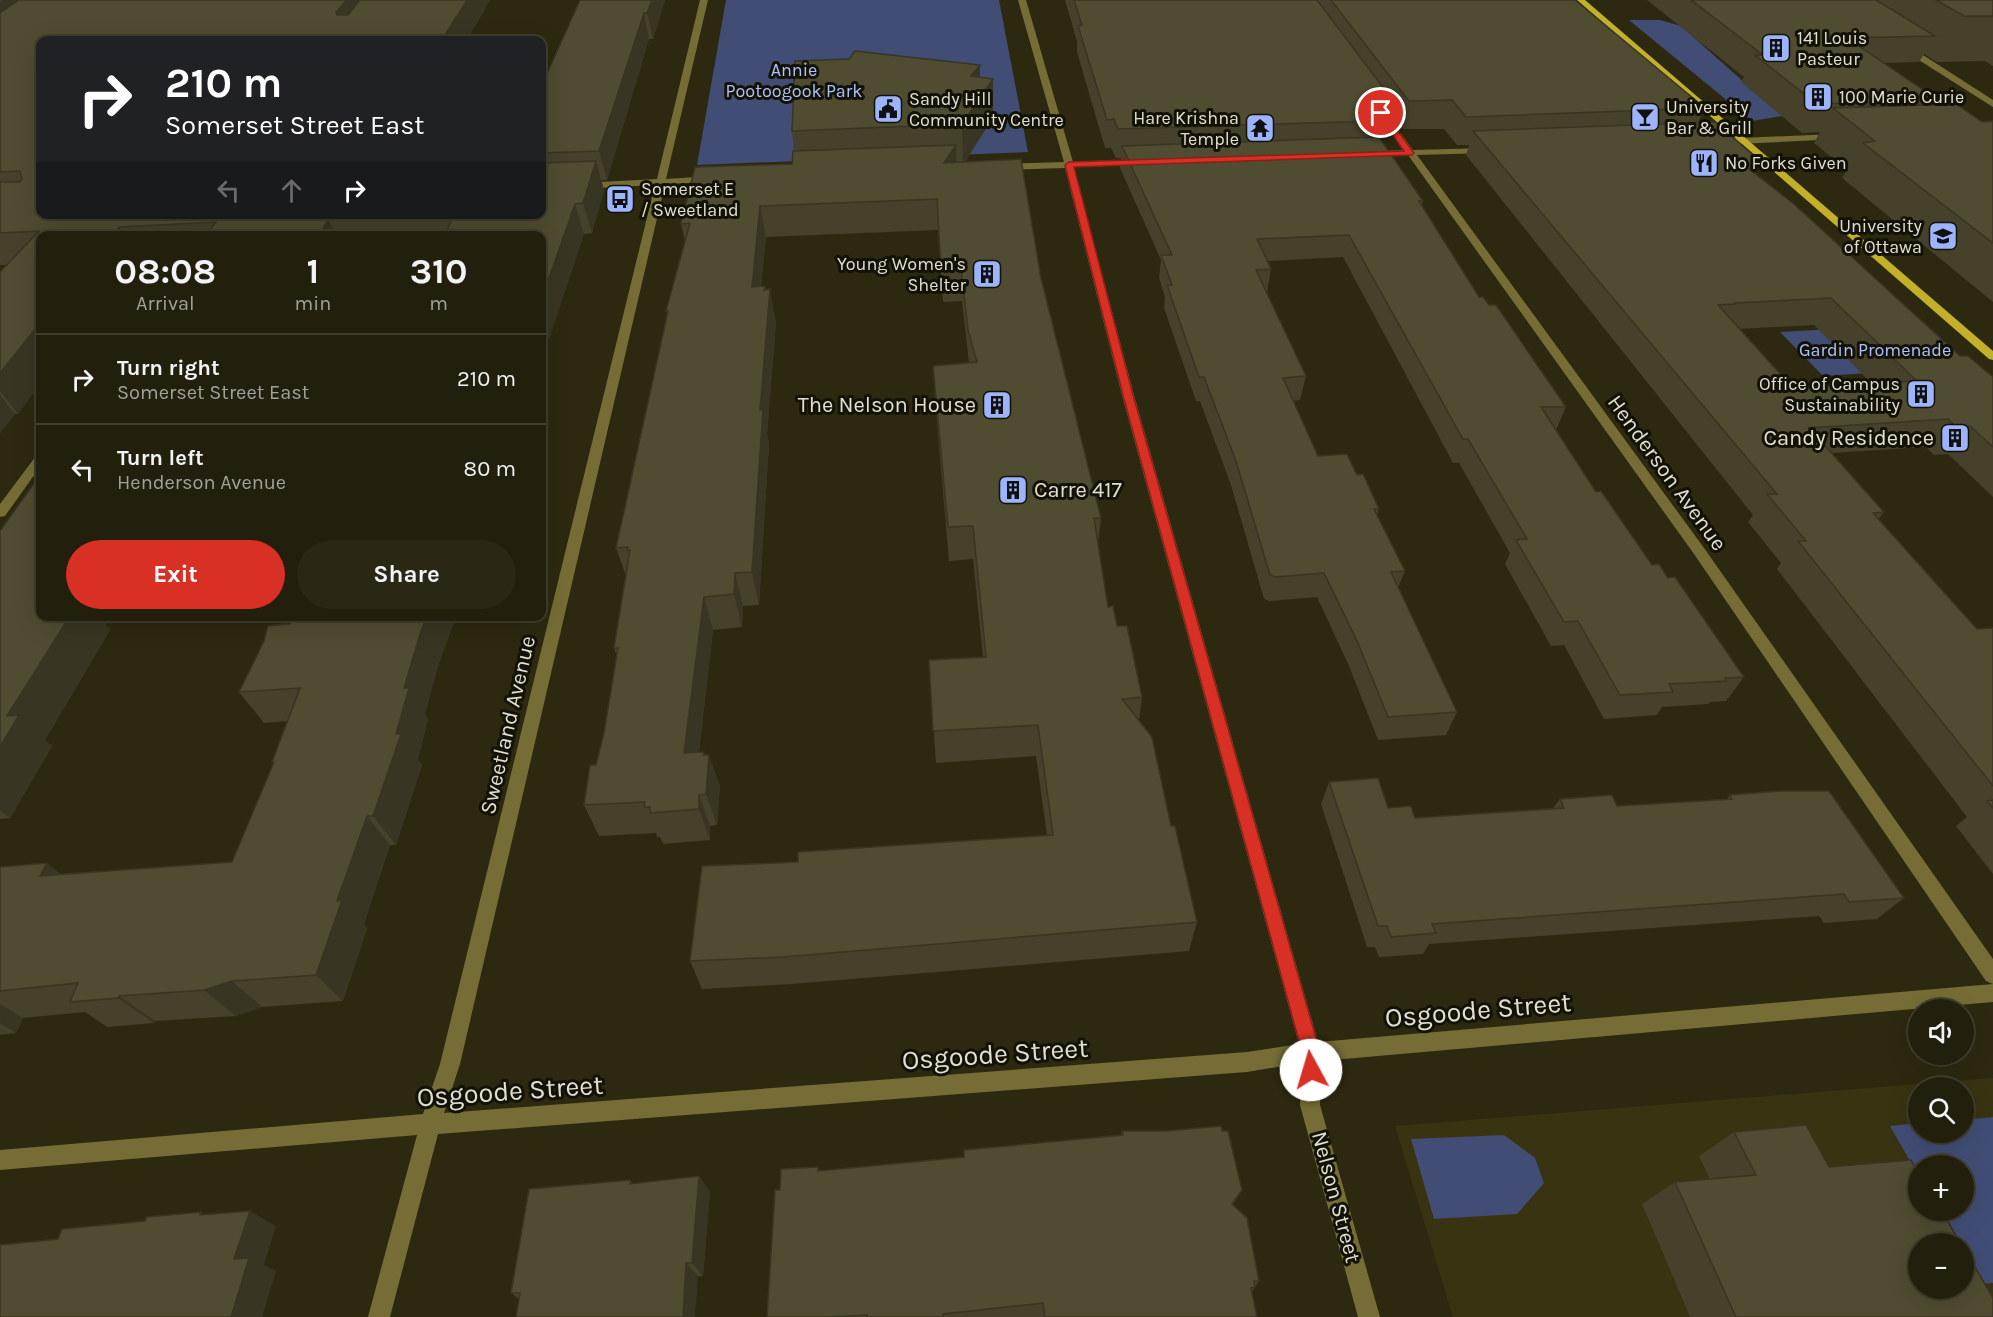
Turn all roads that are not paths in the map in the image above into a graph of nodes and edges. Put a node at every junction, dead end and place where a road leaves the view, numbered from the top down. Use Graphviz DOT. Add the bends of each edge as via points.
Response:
graph roads {
  1 [pos="704,0"];
  2 [pos="1022,0"];
  3 [pos="1581,0"];
  4 [pos="1901,44"];
  5 [pos="1371,100"];
  6 [pos="1993,104"];
  7 [pos="1851,136"];
  8 [pos="1746,141"];
  9 [pos="1711,143"];
  10 [pos="1495,150"];
  11 [pos="1410,153"];
  12 [pos="1362,154"];
  13 [pos="1151,162"];
  14 [pos="1069,165"];
  15 [pos="993,167"];
  16 [pos="725,178"];
  17 [pos="660,183"];
  18 [pos="546,188"];
  19 [pos="1993,357"];
  20 [pos="36,464"];
  21 [pos="0,513"];
  22 [pos="1993,975"];
  23 [pos="1993,993"];
  24 [pos="1311,1052"];
  25 [pos="429,1124"];
  26 [pos="0,1161"];
  27 [pos="379,1317"];
  28 [pos="1369,1317"];
  1 -- 17 [label="street, Sweetland Avenue"];
  2 -- 14 [label="street, Nelson Street"];
  3 -- 8 [label="main road"];
  4 -- 6 [label="street"];
  5 -- 11 [label="street, Henderson Avenue"];
  7 -- 8 [label="street"];
  8 -- 9 [label="street"];
  8 -- 19 [label="main road"];
  10 -- 11 [label="street"];
  11 -- 12 [label="street"];
  11 -- 22 [label="street, Henderson Avenue" via="1699,551"];
  13 -- 14 [label="street"];
  14 -- 15 [label="street"];
  14 -- 24 [label="street, Nelson Street" via="1128,395"];
  16 -- 17 [label="street"];
  17 -- 18 [label="street"];
  17 -- 25 [label="street, Sweetland Avenue" via="450,1064"];
  20 -- 21 [label="street"];
  23 -- 24 [label="street, Osgoode Street"];
  24 -- 25 [label="street, Osgoode Street" via="1247,1062"];
  24 -- 28 [label="street, Nelson Street" via="1310,1105"];
  25 -- 26 [label="street, Osgoode Street"];
  25 -- 27 [label="street, Sweetland Avenue"];
}
